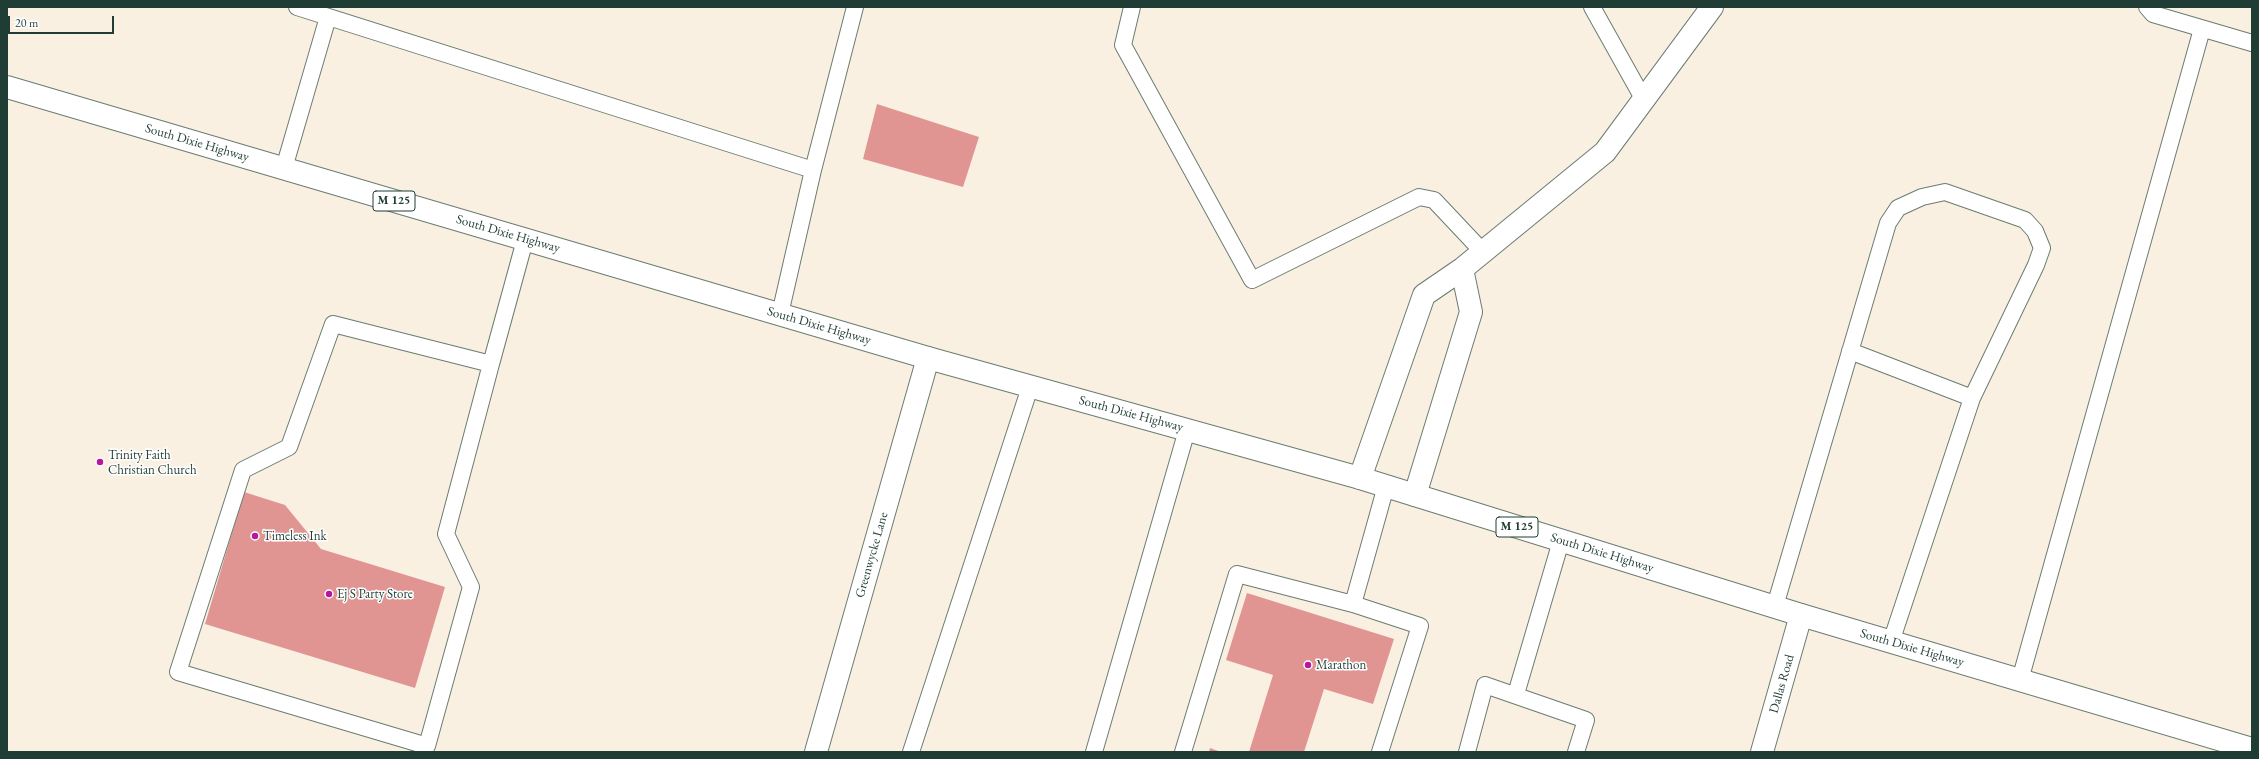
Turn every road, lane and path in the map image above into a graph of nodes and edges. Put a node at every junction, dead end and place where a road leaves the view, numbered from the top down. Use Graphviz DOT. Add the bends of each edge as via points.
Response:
graph roads {
  1 [pos="297,7"];
  2 [pos="855,7"];
  3 [pos="1132,7"];
  4 [pos="1592,7"];
  5 [pos="1712,7"];
  6 [pos="2146,7"];
  7 [pos="328,17"];
  8 [pos="2202,29"];
  9 [pos="2252,43"];
  10 [pos="7,87"];
  11 [pos="1644,100"];
  12 [pos="284,168"];
  13 [pos="813,170"];
  14 [pos="526,240"];
  15 [pos="1483,252"];
  16 [pos="1462,269"];
  17 [pos="780,314"];
  18 [pos="1850,351"];
  19 [pos="928,358"];
  20 [pos="491,364"];
  21 [pos="1030,387"];
  22 [pos="1972,398"];
  23 [pos="1187,430"];
  24 [pos="1360,478"];
  25 [pos="1386,486"];
  26 [pos="1415,495"];
  27 [pos="1561,540"];
  28 [pos="1353,604"];
  29 [pos="1775,606"];
  30 [pos="1801,615"];
  31 [pos="1891,642"];
  32 [pos="2020,680"];
  33 [pos="1516,694"];
  34 [pos="2252,749"];
  35 [pos="816,752"];
  36 [pos="911,752"];
  37 [pos="1094,752"];
  38 [pos="1183,752"];
  39 [pos="1380,752"];
  40 [pos="1467,752"];
  41 [pos="1576,752"];
  42 [pos="1762,752"];
  1 -- 7 [label="lane"];
  2 -- 13 [label="lane"];
  3 -- 15 [label="lane" via="1123,45 1252,280 1419,197 1434,200"];
  4 -- 11 [label="lane"];
  5 -- 11 [label="main road"];
  6 -- 8 [label="lane" via="2153,14"];
  7 -- 12 [label="lane"];
  7 -- 13 [label="lane"];
  8 -- 9 [label="lane"];
  8 -- 32 [label="lane"];
  10 -- 12 [label="main road, South Dixie Highway / M 125"];
  11 -- 15 [label="main road" via="1605,152"];
  12 -- 14 [label="main road, South Dixie Highway / M 125"];
  13 -- 17 [label="lane"];
  14 -- 17 [label="main road, South Dixie Highway / M 125"];
  14 -- 20 [label="lane"];
  15 -- 16 [label="main road"];
  16 -- 24 [label="main road" via="1424,296"];
  16 -- 26 [label="main road" via="1471,312"];
  17 -- 19 [label="main road, South Dixie Highway / M 125"];
  18 -- 22 [label="lane"];
  18 -- 22 [label="lane" via="1888,223 1898,208 1922,197 1945,192 2025,220 2035,232 2042,248"];
  18 -- 29 [label="lane"];
  19 -- 21 [label="main road, South Dixie Highway / M 125"];
  19 -- 35 [label="main road, Greenwycke Lane"];
  20 -- 20 [label="lane" via="333,324 289,447 243,470 178,672 427,746 471,586 446,534"];
  21 -- 23 [label="main road, South Dixie Highway / M 125"];
  21 -- 36 [label="lane"];
  22 -- 31 [label="lane"];
  23 -- 24 [label="main road, South Dixie Highway / M 125"];
  23 -- 37 [label="lane"];
  24 -- 25 [label="main road, South Dixie Highway / M 125"];
  25 -- 26 [label="main road, South Dixie Highway / M 125"];
  25 -- 28 [label="lane"];
  26 -- 27 [label="main road, South Dixie Highway / M 125"];
  27 -- 29 [label="main road, South Dixie Highway / M 125"];
  27 -- 33 [label="lane"];
  28 -- 38 [label="lane" via="1237,574"];
  28 -- 39 [label="lane" via="1420,626"];
  29 -- 30 [label="main road, South Dixie Highway / M 125"];
  30 -- 31 [label="main road, South Dixie Highway / M 125"];
  30 -- 42 [label="main road, Dallas Road"];
  31 -- 32 [label="main road, South Dixie Highway / M 125"];
  32 -- 34 [label="main road, South Dixie Highway / M 125"];
  33 -- 40 [label="lane" via="1484,685"];
  33 -- 41 [label="lane" via="1586,720"];
}
